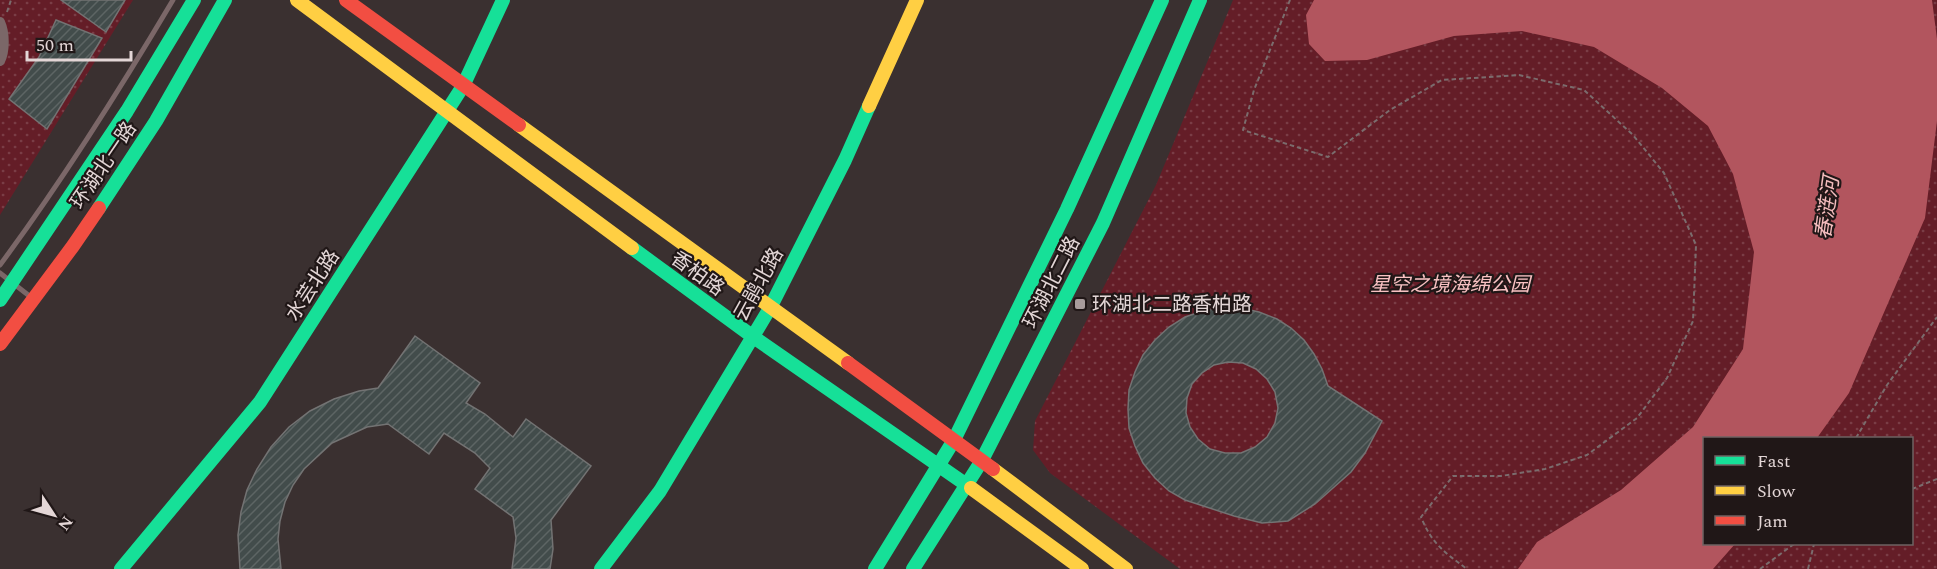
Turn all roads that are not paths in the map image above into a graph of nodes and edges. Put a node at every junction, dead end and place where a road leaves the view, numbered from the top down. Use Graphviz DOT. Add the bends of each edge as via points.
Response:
graph roads {
  1 [pos="173,0"];
  2 [pos="194,0"];
  3 [pos="225,0"];
  4 [pos="297,0"];
  5 [pos="346,0"];
  6 [pos="503,0"];
  7 [pos="917,0"];
  8 [pos="1162,0"];
  9 [pos="1200,0"];
  10 [pos="0,22"];
  11 [pos="0,62"];
  12 [pos="463,86"];
  13 [pos="446,111"];
  14 [pos="0,265"];
  15 [pos="0,273"];
  16 [pos="13,282"];
  17 [pos="33,299"];
  18 [pos="0,300"];
  19 [pos="770,308"];
  20 [pos="752,336"];
  21 [pos="0,344"];
  22 [pos="954,440"];
  23 [pos="981,462"];
  24 [pos="939,465"];
  25 [pos="966,485"];
  26 [pos="121,569"];
  27 [pos="602,569"];
  28 [pos="875,569"];
  29 [pos="914,569"];
  30 [pos="1082,569"];
  31 [pos="1126,569"];
  1 -- 14 [label="lane" via="112,102"];
  2 -- 16 [label="main road, 环湖北一路" via="127,111"];
  3 -- 17 [label="main road, 环湖北一路" via="156,121"];
  4 -- 13 [label="main road, 香柏路"];
  5 -- 12 [label="main road, 香柏路"];
  6 -- 12 [label="main road, 水芸北路"];
  7 -- 19 [label="main road, 云鹃北路" via="845,160"];
  8 -- 22 [label="main road, 环湖北二路" via="1067,209"];
  9 -- 23 [label="main road, 环湖北二路" via="1103,224"];
  10 -- 11 [label="street"];
  12 -- 13 [label="main road, 水芸北路"];
  12 -- 19 [label="main road, 香柏路"];
  13 -- 20 [label="main road, 香柏路"];
  13 -- 26 [label="main road, 水芸北路" via="260,402"];
  15 -- 16 [label="lane"];
  16 -- 17 [label="lane"];
  16 -- 18 [label="main road, 环湖北一路"];
  17 -- 21 [label="main road, 环湖北一路"];
  19 -- 20 [label="main road, 云鹃北路"];
  19 -- 22 [label="main road, 香柏路"];
  20 -- 24 [label="main road, 香柏路"];
  20 -- 27 [label="main road, 云鹃北路" via="660,491"];
  22 -- 23 [label="main road, 香柏路"];
  22 -- 24 [label="main road, 环湖北二路"];
  23 -- 25 [label="main road, 环湖北二路"];
  23 -- 31 [label="main road, 香柏路"];
  24 -- 25 [label="main road, 香柏路"];
  24 -- 28 [label="main road, 环湖北二路"];
  25 -- 29 [label="main road, 环湖北二路"];
  25 -- 30 [label="main road, 香柏路"];
}
